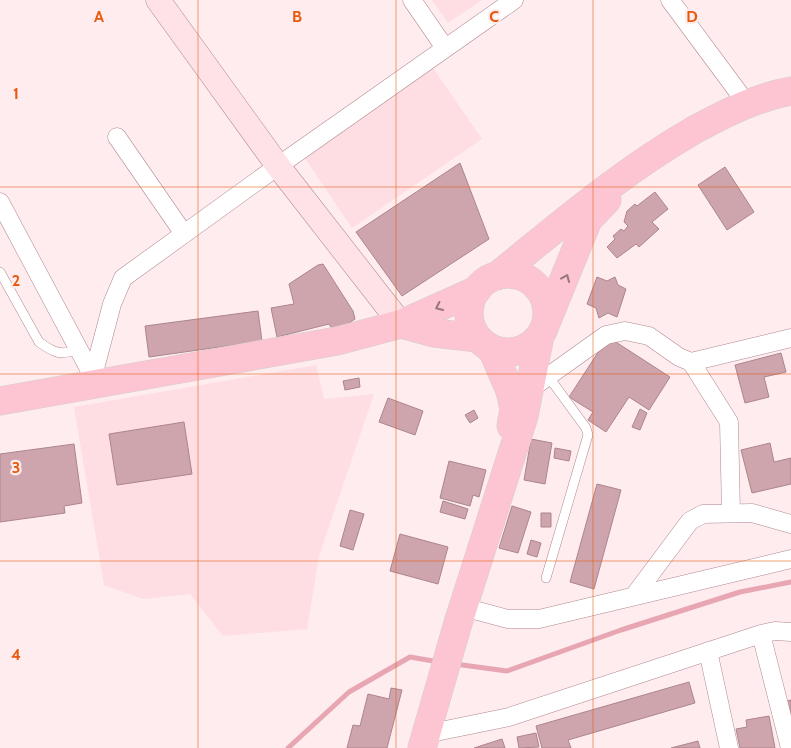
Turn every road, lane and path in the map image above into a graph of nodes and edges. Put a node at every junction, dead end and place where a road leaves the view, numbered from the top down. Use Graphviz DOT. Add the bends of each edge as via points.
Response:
graph roads {
  1 [pos="158,0"];
  2 [pos="412,0"];
  3 [pos="514,0"];
  4 [pos="670,0"];
  5 [pos="445,48"];
  6 [pos="791,91"];
  7 [pos="747,104"];
  8 [pos="117,137"];
  9 [pos="644,161"];
  10 [pos="278,166"];
  11 [pos="0,202"];
  12 [pos="184,234"];
  13 [pos="0,272"];
  14 [pos="487,283"];
  15 [pos="401,324"];
  16 [pos="543,329"];
  17 [pos="791,338"];
  18 [pos="485,343"];
  19 [pos="78,348"];
  20 [pos="691,362"];
  21 [pos="94,380"];
  22 [pos="539,383"];
  23 [pos="0,401"];
  24 [pos="498,495"];
  25 [pos="731,513"];
  26 [pos="791,524"];
  27 [pos="791,559"];
  28 [pos="546,578"];
  29 [pos="634,596"];
  30 [pos="461,615"];
  31 [pos="791,632"];
  32 [pos="761,634"];
  33 [pos="708,651"];
  34 [pos="424,741"];
  35 [pos="728,748"];
  36 [pos="790,748"];
  1 -- 10 [label="street"];
  2 -- 5 [label="street"];
  3 -- 5 [label="street"];
  4 -- 7 [label="street"];
  5 -- 10 [label="street"];
  6 -- 7 [label="main road"];
  7 -- 9 [label="main road" via="721,115"];
  8 -- 12 [label="street"];
  9 -- 14 [label="main road"];
  16 -- 9 [label="main road, one-way" via="588,220"];
  10 -- 12 [label="street"];
  10 -- 15 [label="street"];
  11 -- 19 [label="street"];
  12 -- 21 [label="street" via="123,278 112,304"];
  13 -- 19 [label="lane" via="39,342 48,349 65,354"];
  14 -- 15 [label="main road, one-way"];
  14 -- 16 [label="main road" via="514,275 531,281 545,300 547,311"];
  14 -- 18 [label="main road" via="470,301 469,314 471,327"];
  15 -- 18 [label="main road"];
  15 -- 21 [label="main road" via="337,341"];
  16 -- 18 [label="main road" via="531,345 519,351 505,352"];
  16 -- 22 [label="main road"];
  17 -- 20 [label="street"];
  18 -- 24 [label="main road" via="510,391 514,409"];
  19 -- 21 [label="street"];
  20 -- 22 [label="street" via="649,336 625,331 606,335"];
  20 -- 25 [label="street" via="729,422"];
  21 -- 23 [label="main road"];
  22 -- 24 [label="main road" via="524,416"];
  22 -- 28 [label="lane" via="586,428 588,436"];
  24 -- 30 [label="main road"];
  25 -- 26 [label="street" via="752,513"];
  25 -- 29 [label="street" via="703,514 690,521"];
  27 -- 29 [label="street"];
  29 -- 30 [label="street" via="539,619"];
  30 -- 34 [label="main road"];
  31 -- 32 [label="street" via="775,630"];
  32 -- 33 [label="street"];
  32 -- 36 [label="street"];
  33 -- 34 [label="street" via="510,717"];
  33 -- 35 [label="street"];
}
